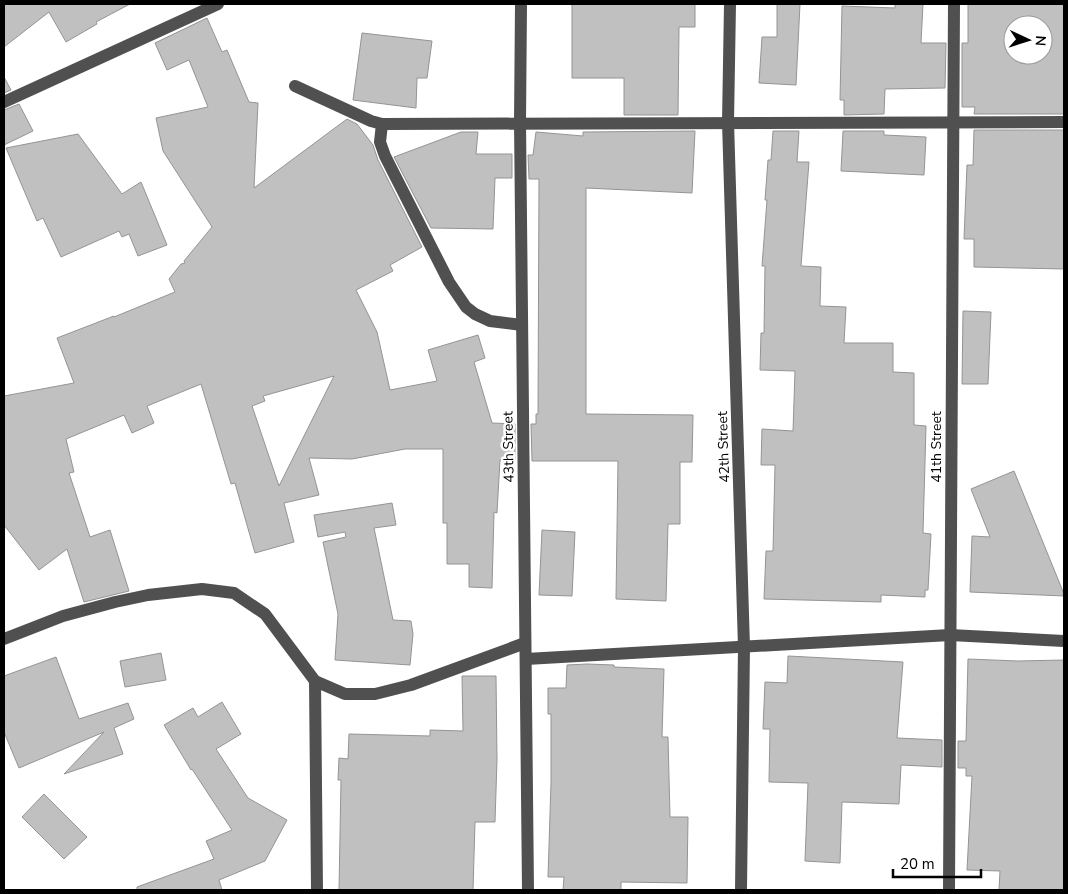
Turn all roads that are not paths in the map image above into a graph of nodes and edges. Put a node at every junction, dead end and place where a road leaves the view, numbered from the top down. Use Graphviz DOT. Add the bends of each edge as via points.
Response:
graph roads {
  1 [pos="218,4"];
  2 [pos="521,4"];
  3 [pos="730,4"];
  4 [pos="954,4"];
  5 [pos="295,86"];
  6 [pos="4,102"];
  7 [pos="520,122"];
  8 [pos="728,122"];
  9 [pos="953,122"];
  10 [pos="1064,122"];
  11 [pos="382,124"];
  12 [pos="522,325"];
  13 [pos="950,635"];
  14 [pos="4,639"];
  15 [pos="1064,641"];
  16 [pos="525,643"];
  17 [pos="744,647"];
  18 [pos="526,659"];
  19 [pos="315,681"];
  20 [pos="317,890"];
  21 [pos="528,890"];
  22 [pos="741,890"];
  23 [pos="949,890"];
  1 -- 6 [label="street"];
  2 -- 7 [label="street, 43th Street"];
  3 -- 8 [label="street, 42th Street"];
  4 -- 9 [label="street, 41th Street"];
  5 -- 11 [label="street"];
  7 -- 8 [label="street"];
  7 -- 11 [label="street"];
  7 -- 12 [label="street, 43th Street"];
  8 -- 9 [label="street"];
  8 -- 17 [label="street, 42th Street"];
  9 -- 10 [label="street"];
  9 -- 13 [label="street, 41th Street"];
  11 -- 12 [label="street" via="380,142 385,156 449,282 466,307 490,321"];
  12 -- 16 [label="street, 43th Street"];
  13 -- 15 [label="street"];
  13 -- 17 [label="street"];
  13 -- 23 [label="street, 41th Street"];
  14 -- 19 [label="street" via="62,616 148,595 202,589 234,593 265,614"];
  16 -- 18 [label="street, 43th Street"];
  16 -- 19 [label="street" via="411,685 375,694 345,694"];
  17 -- 18 [label="street"];
  17 -- 22 [label="street, 42th Street"];
  18 -- 21 [label="street, 43th Street"];
  19 -- 20 [label="street"];
}
